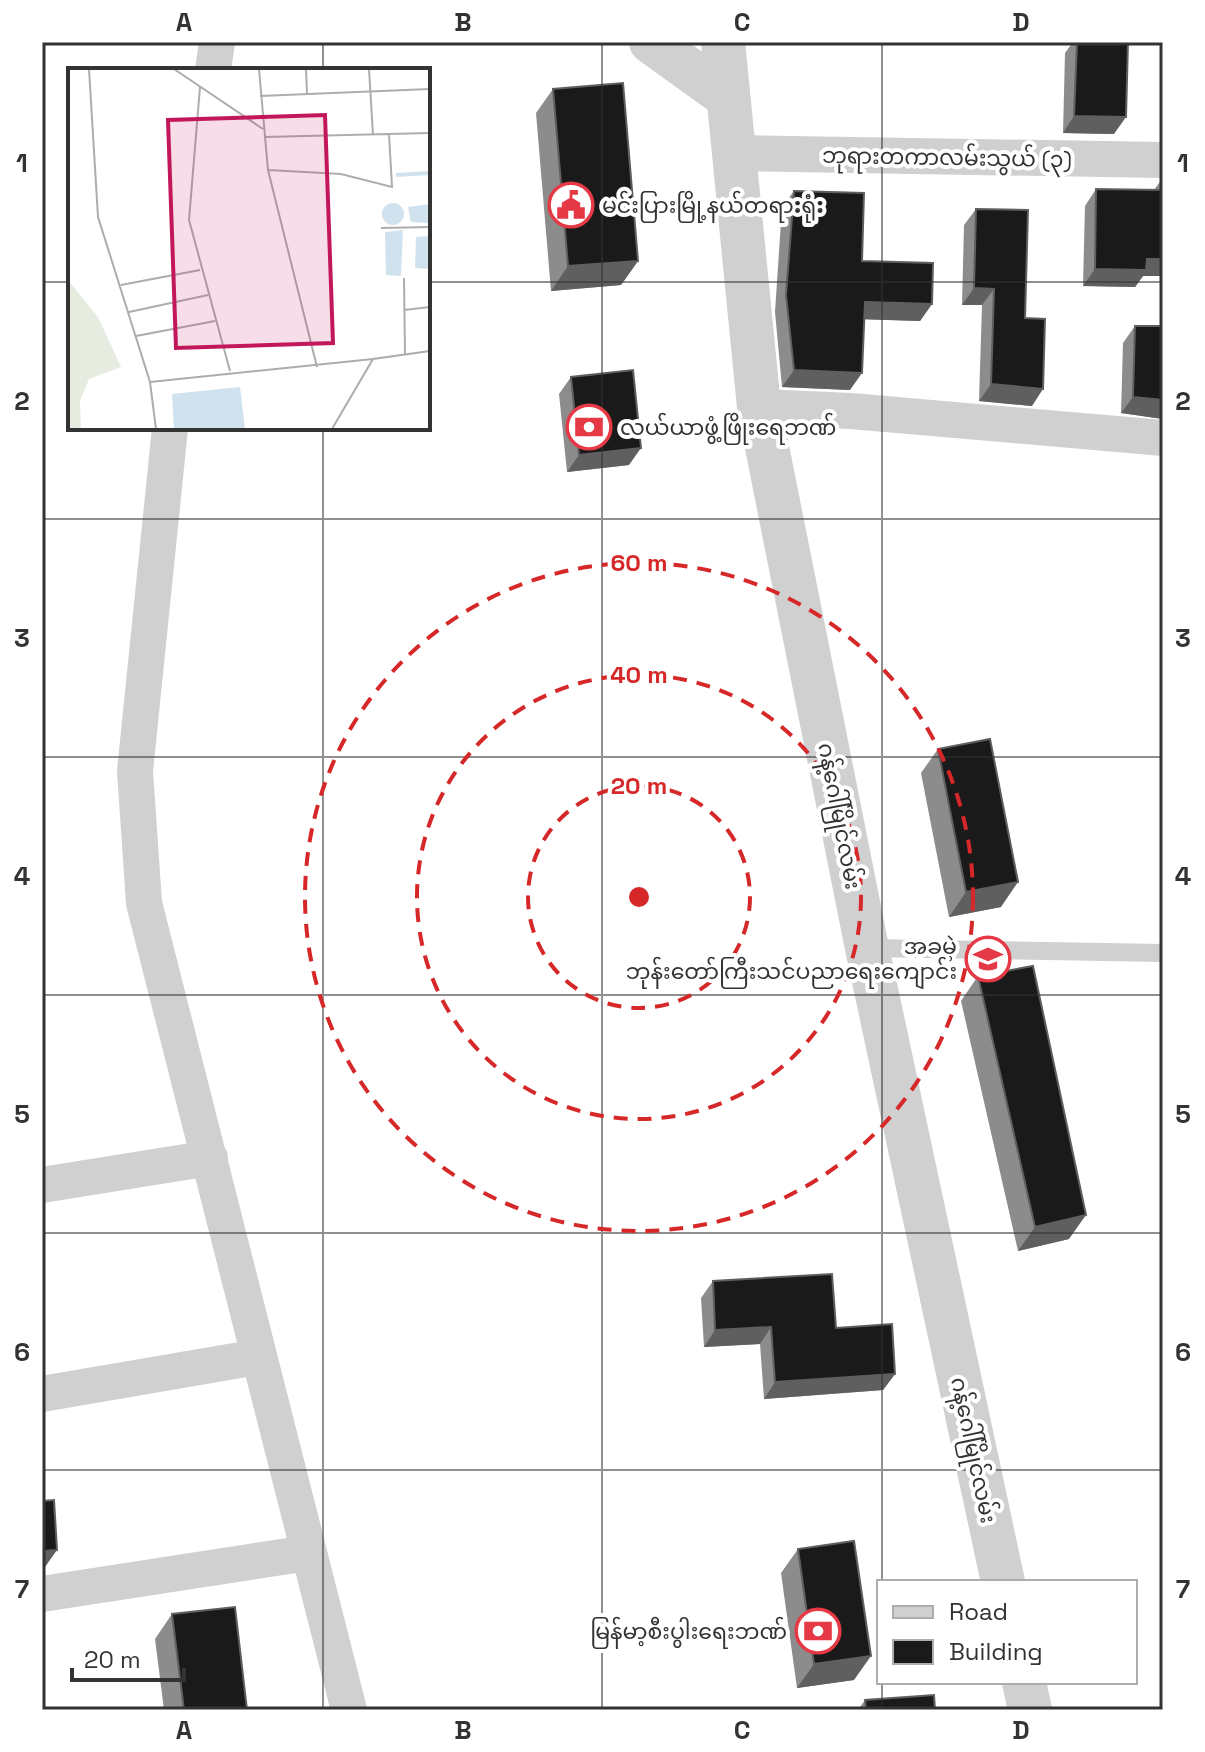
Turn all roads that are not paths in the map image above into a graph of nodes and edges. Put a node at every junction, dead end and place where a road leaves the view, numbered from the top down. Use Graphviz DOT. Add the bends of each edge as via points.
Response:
graph roads {
  1 [pos="217,42"];
  2 [pos="651,42"];
  3 [pos="723,42"];
  4 [pos="213,68"];
  5 [pos="726,96"];
  6 [pos="731,153"];
  7 [pos="1163,160"];
  8 [pos="759,407"];
  9 [pos="170,430"];
  10 [pos="1163,438"];
  11 [pos="867,948"];
  12 [pos="1163,953"];
  13 [pos="210,1158"];
  14 [pos="42,1185"];
  15 [pos="258,1357"];
  16 [pos="42,1394"];
  17 [pos="308,1553"];
  18 [pos="1003,1580"];
  19 [pos="42,1594"];
  20 [pos="1024,1684"];
  21 [pos="349,1710"];
  22 [pos="1030,1710"];
  1 -- 4 [label="street"];
  2 -- 5 [label="street"];
  3 -- 5 [label="street, ဂန့်ဂေါ်မြိုင်လမ်း"];
  5 -- 6 [label="street, ဂန့်ဂေါ်မြိုင်လမ်း"];
  6 -- 7 [label="street, ဘုရားတကာလမ်းသွယ် (၃)"];
  6 -- 8 [label="street, ဂန့်ဂေါ်မြိုင်လမ်း"];
  8 -- 10 [label="street"];
  8 -- 11 [label="street, ဂန့်ဂေါ်မြိုင်လမ်း"];
  9 -- 13 [label="street" via="135,771 144,903"];
  11 -- 12 [label="lane"];
  11 -- 18 [label="street, ဂန့်ဂေါ်မြိုင်လမ်း"];
  13 -- 14 [label="street"];
  13 -- 15 [label="street"];
  15 -- 16 [label="street"];
  15 -- 17 [label="street"];
  17 -- 19 [label="street"];
  17 -- 21 [label="street"];
  20 -- 22 [label="street"];
}
